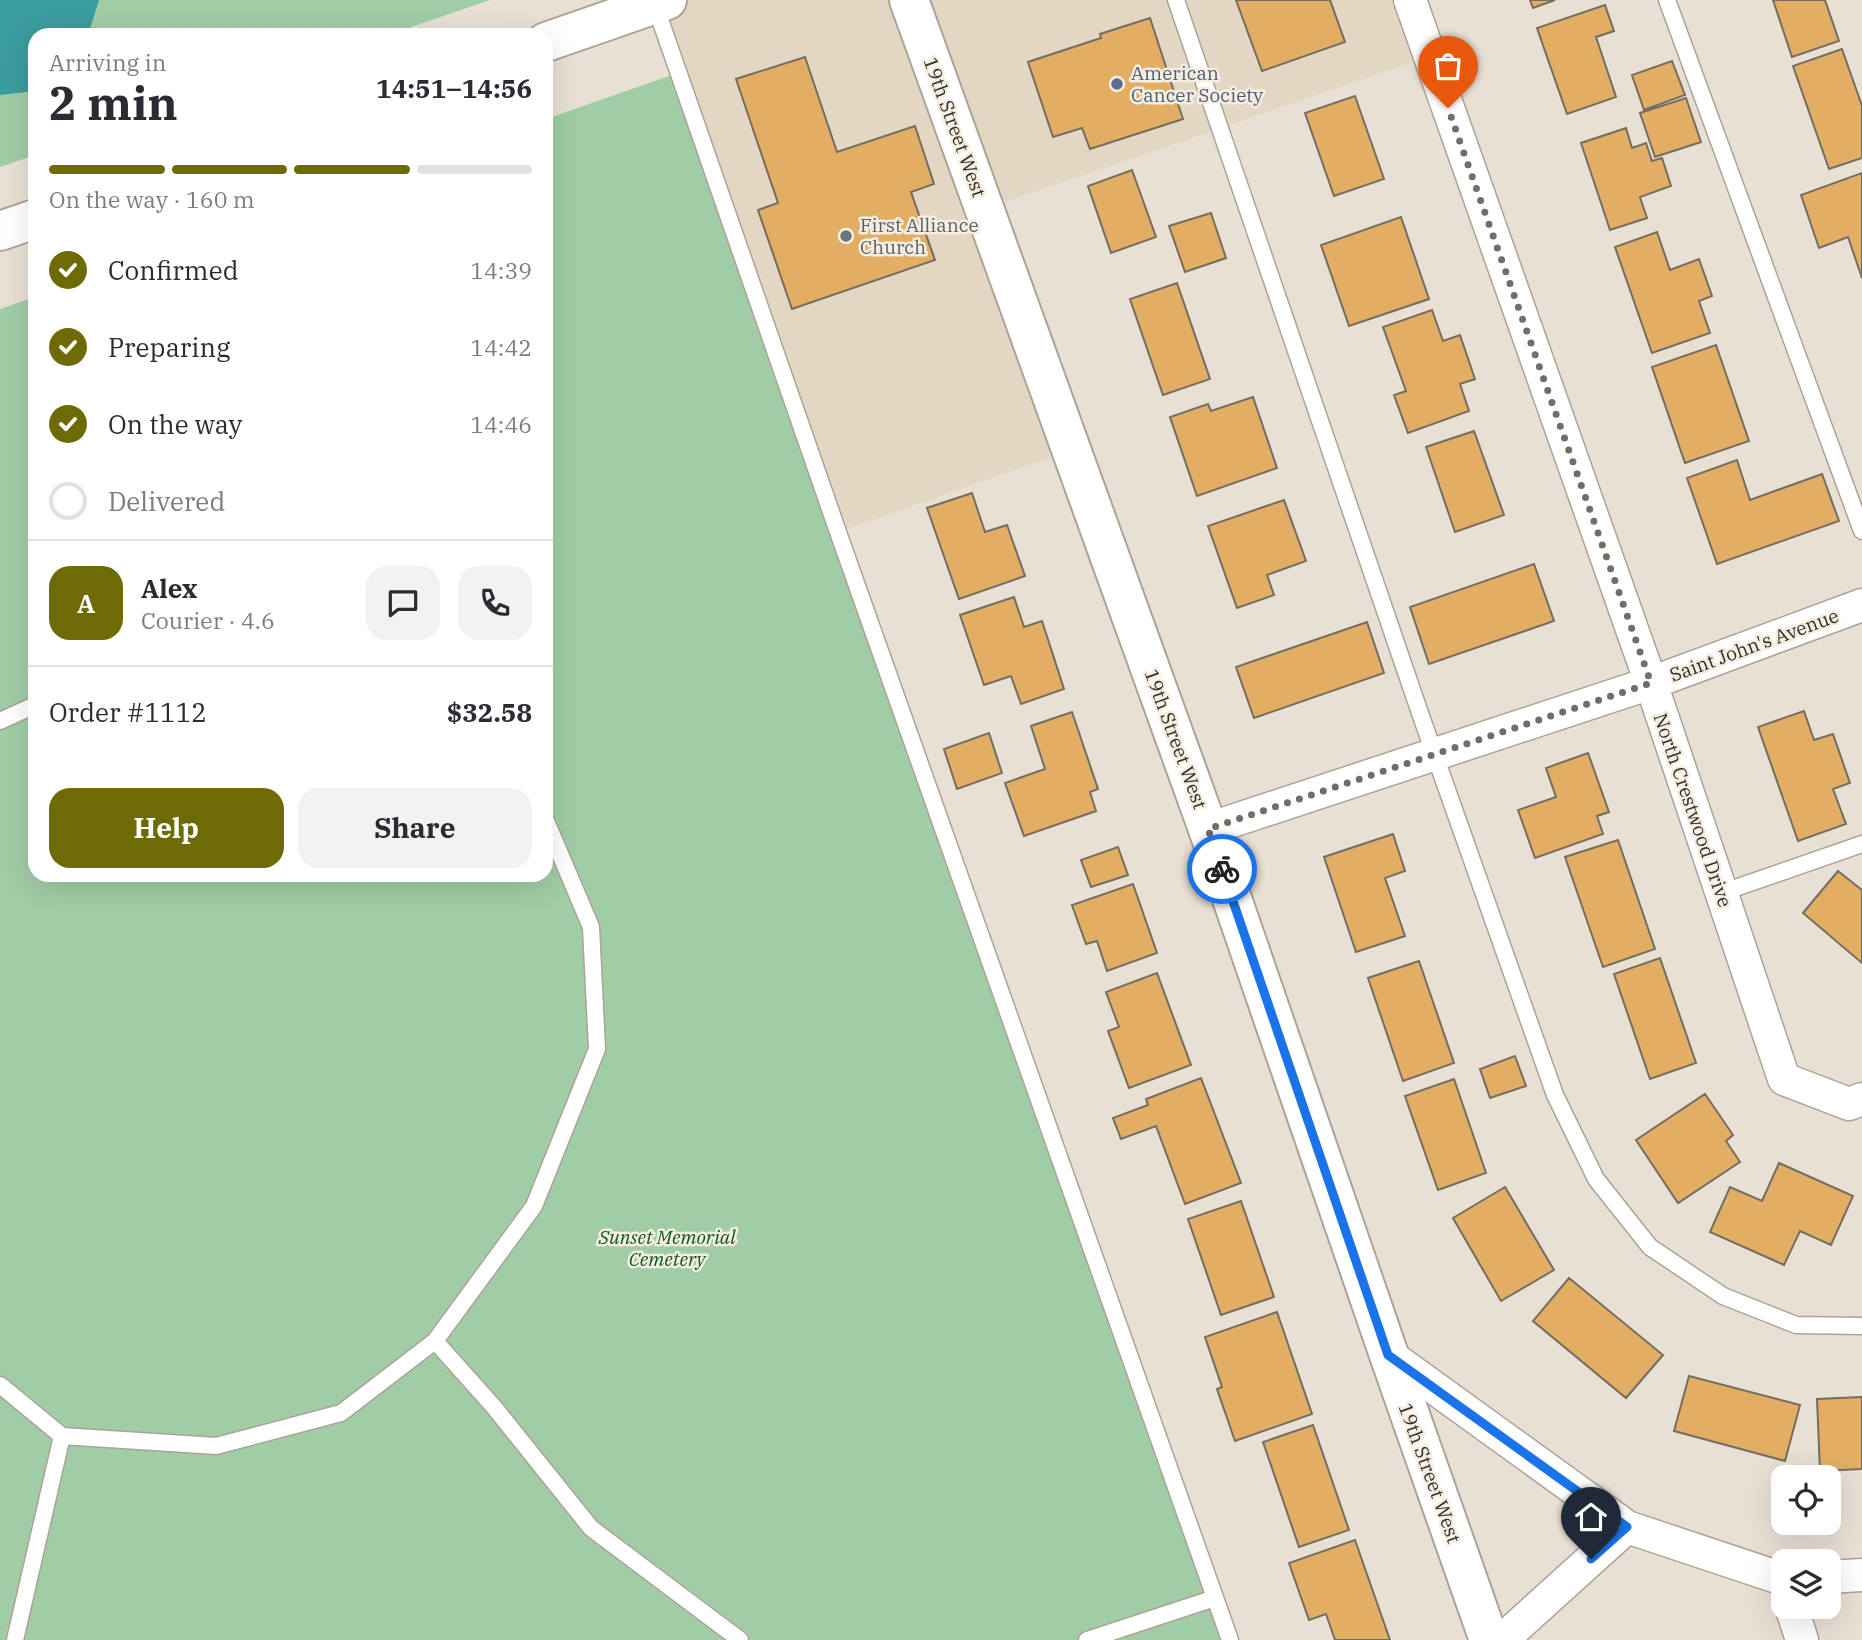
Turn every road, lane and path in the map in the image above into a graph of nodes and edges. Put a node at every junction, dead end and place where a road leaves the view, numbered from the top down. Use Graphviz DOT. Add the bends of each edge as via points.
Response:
graph roads {
  1 [pos="909,0"];
  2 [pos="1176,0"];
  3 [pos="1410,0"];
  4 [pos="1667,0"];
  5 [pos="661,2"];
  6 [pos="553,40"];
  7 [pos="28,221"];
  8 [pos="0,231"];
  9 [pos="1862,531"];
  10 [pos="1862,605"];
  11 [pos="1651,683"];
  12 [pos="28,708"];
  13 [pos="0,721"];
  14 [pos="1434,754"];
  15 [pos="1208,829"];
  16 [pos="553,837"];
  17 [pos="1862,844"];
  18 [pos="1721,893"];
  19 [pos="1856,1102"];
  20 [pos="1862,1326"];
  21 [pos="435,1341"];
  22 [pos="1388,1355"];
  23 [pos="0,1385"];
  24 [pos="62,1436"];
  25 [pos="1627,1527"];
  26 [pos="1862,1575"];
  27 [pos="1841,1576"];
  28 [pos="1771,1582"];
  29 [pos="1215,1598"];
  30 [pos="1795,1619"];
  31 [pos="15,1640"];
  32 [pos="740,1640"];
  33 [pos="1087,1640"];
  34 [pos="1230,1640"];
  35 [pos="1489,1640"];
  36 [pos="1502,1640"];
  37 [pos="1802,1640"];
  1 -- 15 [label="street, 19th Street West"];
  2 -- 14 [label="lane"];
  3 -- 11 [label="street, North Crestwood Drive"];
  4 -- 9 [label="lane"];
  5 -- 6 [label="street"];
  5 -- 29 [label="lane" via="836,525"];
  7 -- 8 [label="street"];
  10 -- 11 [label="street, Saint John's Avenue"];
  11 -- 14 [label="street, Saint John's Avenue"];
  11 -- 18 [label="street, North Crestwood Drive"];
  12 -- 13 [label="lane"];
  14 -- 15 [label="street, Saint John's Avenue"];
  14 -- 20 [label="lane" via="1555,1095 1596,1179 1650,1247 1723,1296 1796,1325"];
  15 -- 22 [label="street, 19th Street West"];
  16 -- 21 [label="lane" via="591,927 597,1049 534,1206"];
  17 -- 18 [label="lane"];
  18 -- 19 [label="street, North Crestwood Drive" via="1784,1079"];
  21 -- 24 [label="lane" via="341,1413 216,1446"];
  21 -- 32 [label="lane" via="592,1528"];
  22 -- 25 [label="street"];
  22 -- 35 [label="street, 19th Street West"];
  23 -- 24 [label="lane"];
  24 -- 31 [label="lane"];
  25 -- 28 [label="street"];
  25 -- 36 [label="street"];
  26 -- 27 [label="street"];
  29 -- 33 [label="lane"];
  29 -- 34 [label="lane"];
  30 -- 37 [label="street"];
}
